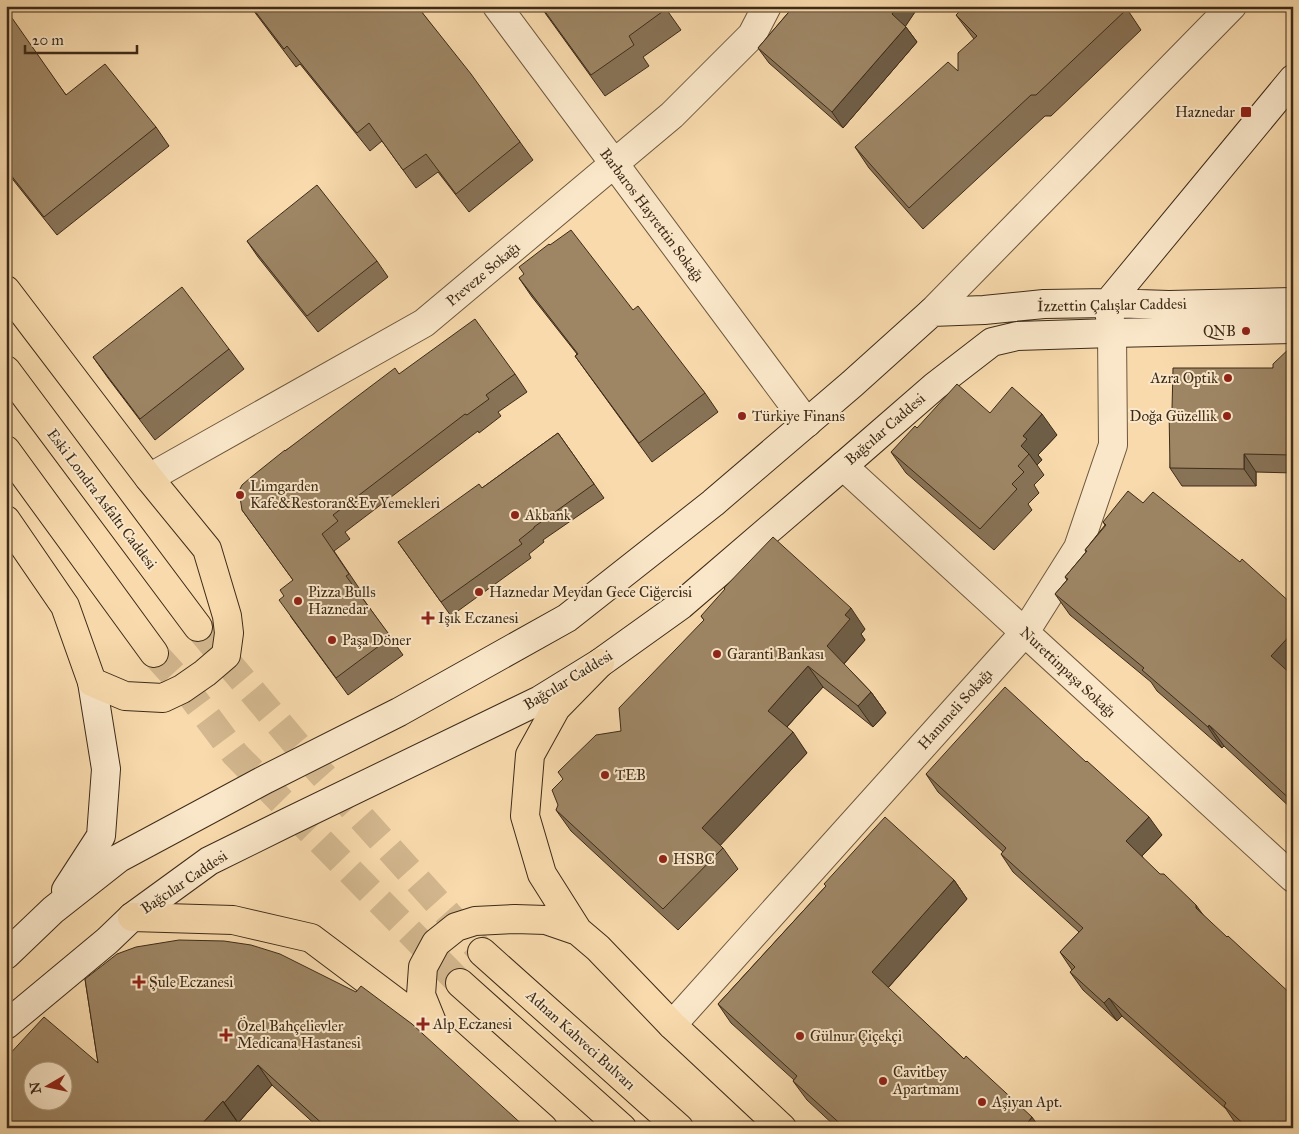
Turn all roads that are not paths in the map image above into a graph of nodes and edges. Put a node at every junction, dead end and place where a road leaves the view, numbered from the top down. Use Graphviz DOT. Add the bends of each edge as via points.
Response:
graph roads {
  1 [pos="497,6"];
  2 [pos="767,6"];
  3 [pos="1232,6"];
  4 [pos="1293,79"];
  5 [pos="613,164"];
  6 [pos="6,290"];
  7 [pos="1293,302"];
  8 [pos="1108,303"];
  9 [pos="932,312"];
  10 [pos="1293,329"];
  11 [pos="1112,333"];
  12 [pos="6,370"];
  13 [pos="807,423"];
  14 [pos="6,450"];
  15 [pos="843,466"];
  16 [pos="149,478"];
  17 [pos="6,520"];
  18 [pos="198,627"];
  19 [pos="1025,632"];
  20 [pos="154,653"];
  21 [pos="600,663"];
  22 [pos="92,682"];
  23 [pos="1293,878"];
  24 [pos="53,910"];
  25 [pos="132,918"];
  26 [pos="578,930"];
  27 [pos="482,952"];
  28 [pos="6,956"];
  29 [pos="460,983"];
  30 [pos="6,1025"];
  31 [pos="672,1025"];
  32 [pos="436,1032"];
  33 [pos="544,1128"];
  34 [pos="622,1128"];
  35 [pos="679,1128"];
  36 [pos="782,1128"];
  1 -- 5 [label="street, Barbaros Hayrettin Sokağı"];
  2 -- 5 [label="street, Preveze Sokağı" via="752,35 672,115"];
  3 -- 9 [label="street"];
  4 -- 8 [label="street"];
  5 -- 13 [label="street, Barbaros Hayrettin Sokağı"];
  5 -- 16 [label="street, Preveze Sokağı" via="424,323"];
  6 -- 16 [label="main road"];
  7 -- 8 [label="street, İzzettin Çalışlar Caddesi"];
  8 -- 9 [label="street, İzzettin Çalışlar Caddesi"];
  8 -- 11 [label="street, Hanımeli Sokağı"];
  9 -- 13 [label="street"];
  10 -- 11 [label="street, İzzettin Çalışlar Caddesi"];
  11 -- 15 [label="street, Bağcılar Caddesi" via="1017,336 992,342 935,386"];
  11 -- 19 [label="street, Hanımeli Sokağı" via="1112,445 1078,548"];
  12 -- 18 [label="main road, Eski Londra Asfaltı Caddesi"];
  13 -- 24 [label="street" via="713,503 567,618 398,712 119,858"];
  14 -- 20 [label="main road"];
  15 -- 19 [label="street, Nurettinpaşa Sokağı"];
  15 -- 21 [label="street, Bağcılar Caddesi" via="681,605"];
  16 -- 22 [label="main road" via="207,549 227,616 230,633 226,655 182,689 163,698 125,696"];
  17 -- 22 [label="main road" via="65,606"];
  19 -- 23 [label="street, Nurettinpaşa Sokağı"];
  19 -- 31 [label="street, Hanımeli Sokağı"];
  21 -- 25 [label="street, Bağcılar Caddesi" via="540,700 209,861"];
  21 -- 26 [label="main road" via="556,708 530,755 526,816 542,874"];
  22 -- 24 [label="street" via="106,769 101,836"];
  24 -- 28 [label="street"];
  25 -- 30 [label="street, Bağcılar Caddesi"];
  25 -- 32 [label="main road" via="233,920 311,938"];
  26 -- 31 [label="main road"];
  26 -- 32 [label="main road" via="546,920 475,921 456,927 436,943 423,966 421,996"];
  27 -- 35 [label="main road, Adnan Kahveci Bulvarı"];
  29 -- 34 [label="main road"];
  31 -- 36 [label="main road"];
  32 -- 33 [label="main road"];
}
